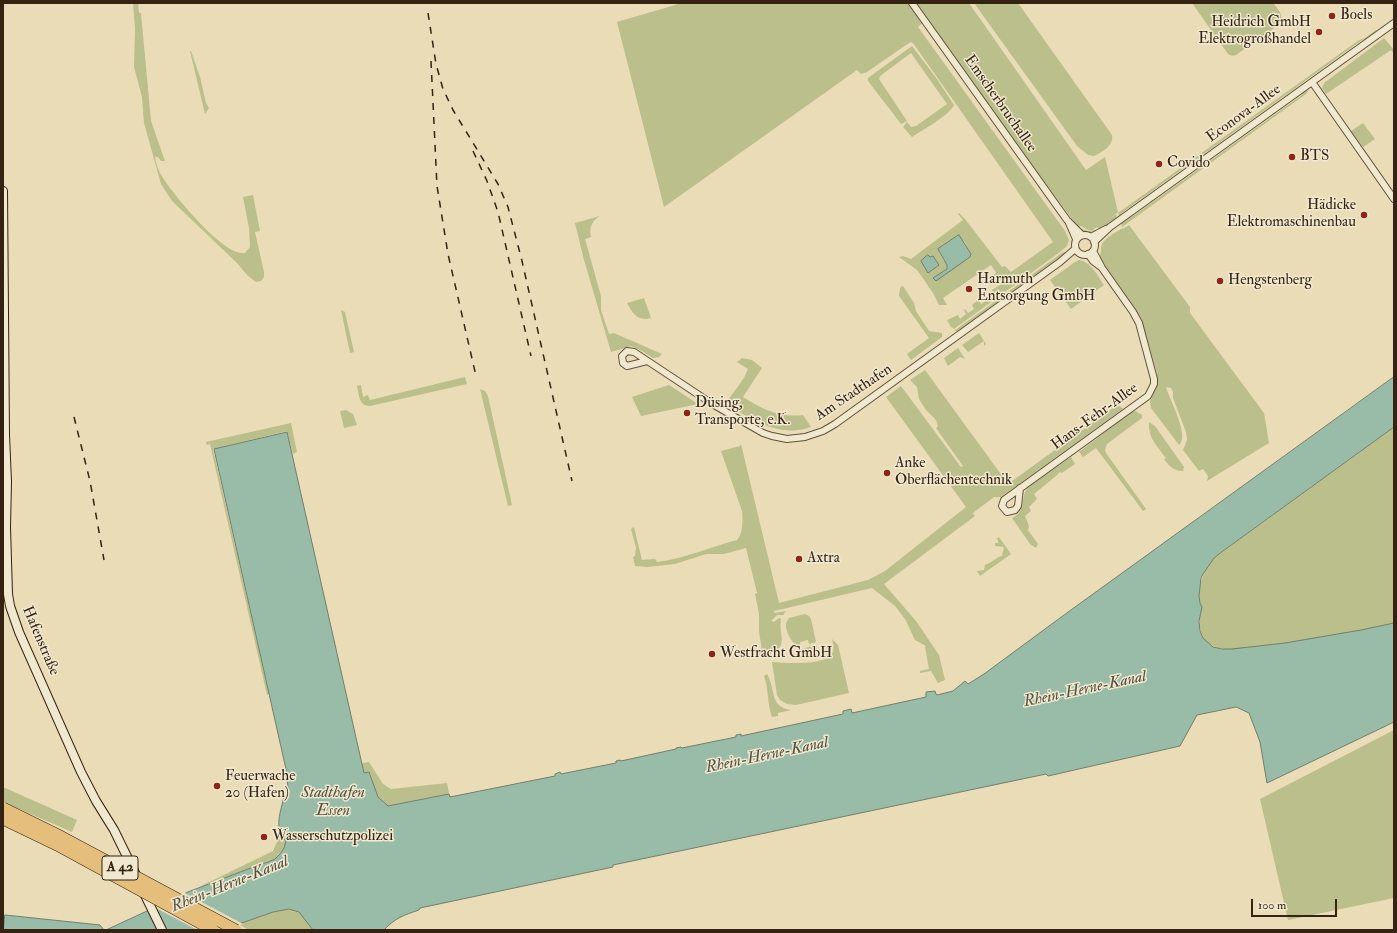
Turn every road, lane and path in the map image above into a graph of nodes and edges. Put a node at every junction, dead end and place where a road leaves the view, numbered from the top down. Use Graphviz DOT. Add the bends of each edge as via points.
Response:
graph roads {
  1 [pos="912,3"];
  2 [pos="1394,23"];
  3 [pos="1312,82"];
  4 [pos="3,191"];
  5 [pos="1394,199"];
  6 [pos="1067,220"];
  7 [pos="1082,235"];
  8 [pos="1076,239"];
  9 [pos="1093,239"];
  10 [pos="3,244"];
  11 [pos="1077,251"];
  12 [pos="1091,253"];
  13 [pos="647,361"];
  14 [pos="4,450"];
  15 [pos="1020,488"];
  16 [pos="3,808"];
  17 [pos="3,819"];
  18 [pos="162,930"];
  19 [pos="213,930"];
  20 [pos="236,930"];
  1 -- 6 [label="street, Emscherbruchallee"];
  2 -- 3 [label="street, Econova-Allee"];
  3 -- 5 [label="street"];
  3 -- 9 [label="street, Econova-Allee"];
  4 -- 10 [label="street, Hafenstraße"];
  6 -- 7 [label="street, Emscherbruchallee"];
  6 -- 8 [label="street, Emscherbruchallee"];
  7 -- 8 [label="street"];
  7 -- 9 [label="street"];
  8 -- 11 [label="street"];
  9 -- 12 [label="street" via="1095,248"];
  10 -- 14 [label="street, Hafenstraße"];
  11 -- 12 [label="street"];
  11 -- 13 [label="street, Am Stadthafen" via="835,424 824,431 805,437 787,439 763,433 714,405"];
  12 -- 15 [label="street, Hans-Fehr-Allee" via="1093,261 1102,268 1139,323 1154,379 1152,391"];
  14 -- 18 [label="street, Hafenstraße" via="7,482 8,588 12,613 80,772 119,841"];
  16 -- 20 [label="highway, A 42, bridge" via="62,836"];
  17 -- 19 [label="highway, A 42, bridge"];
}
